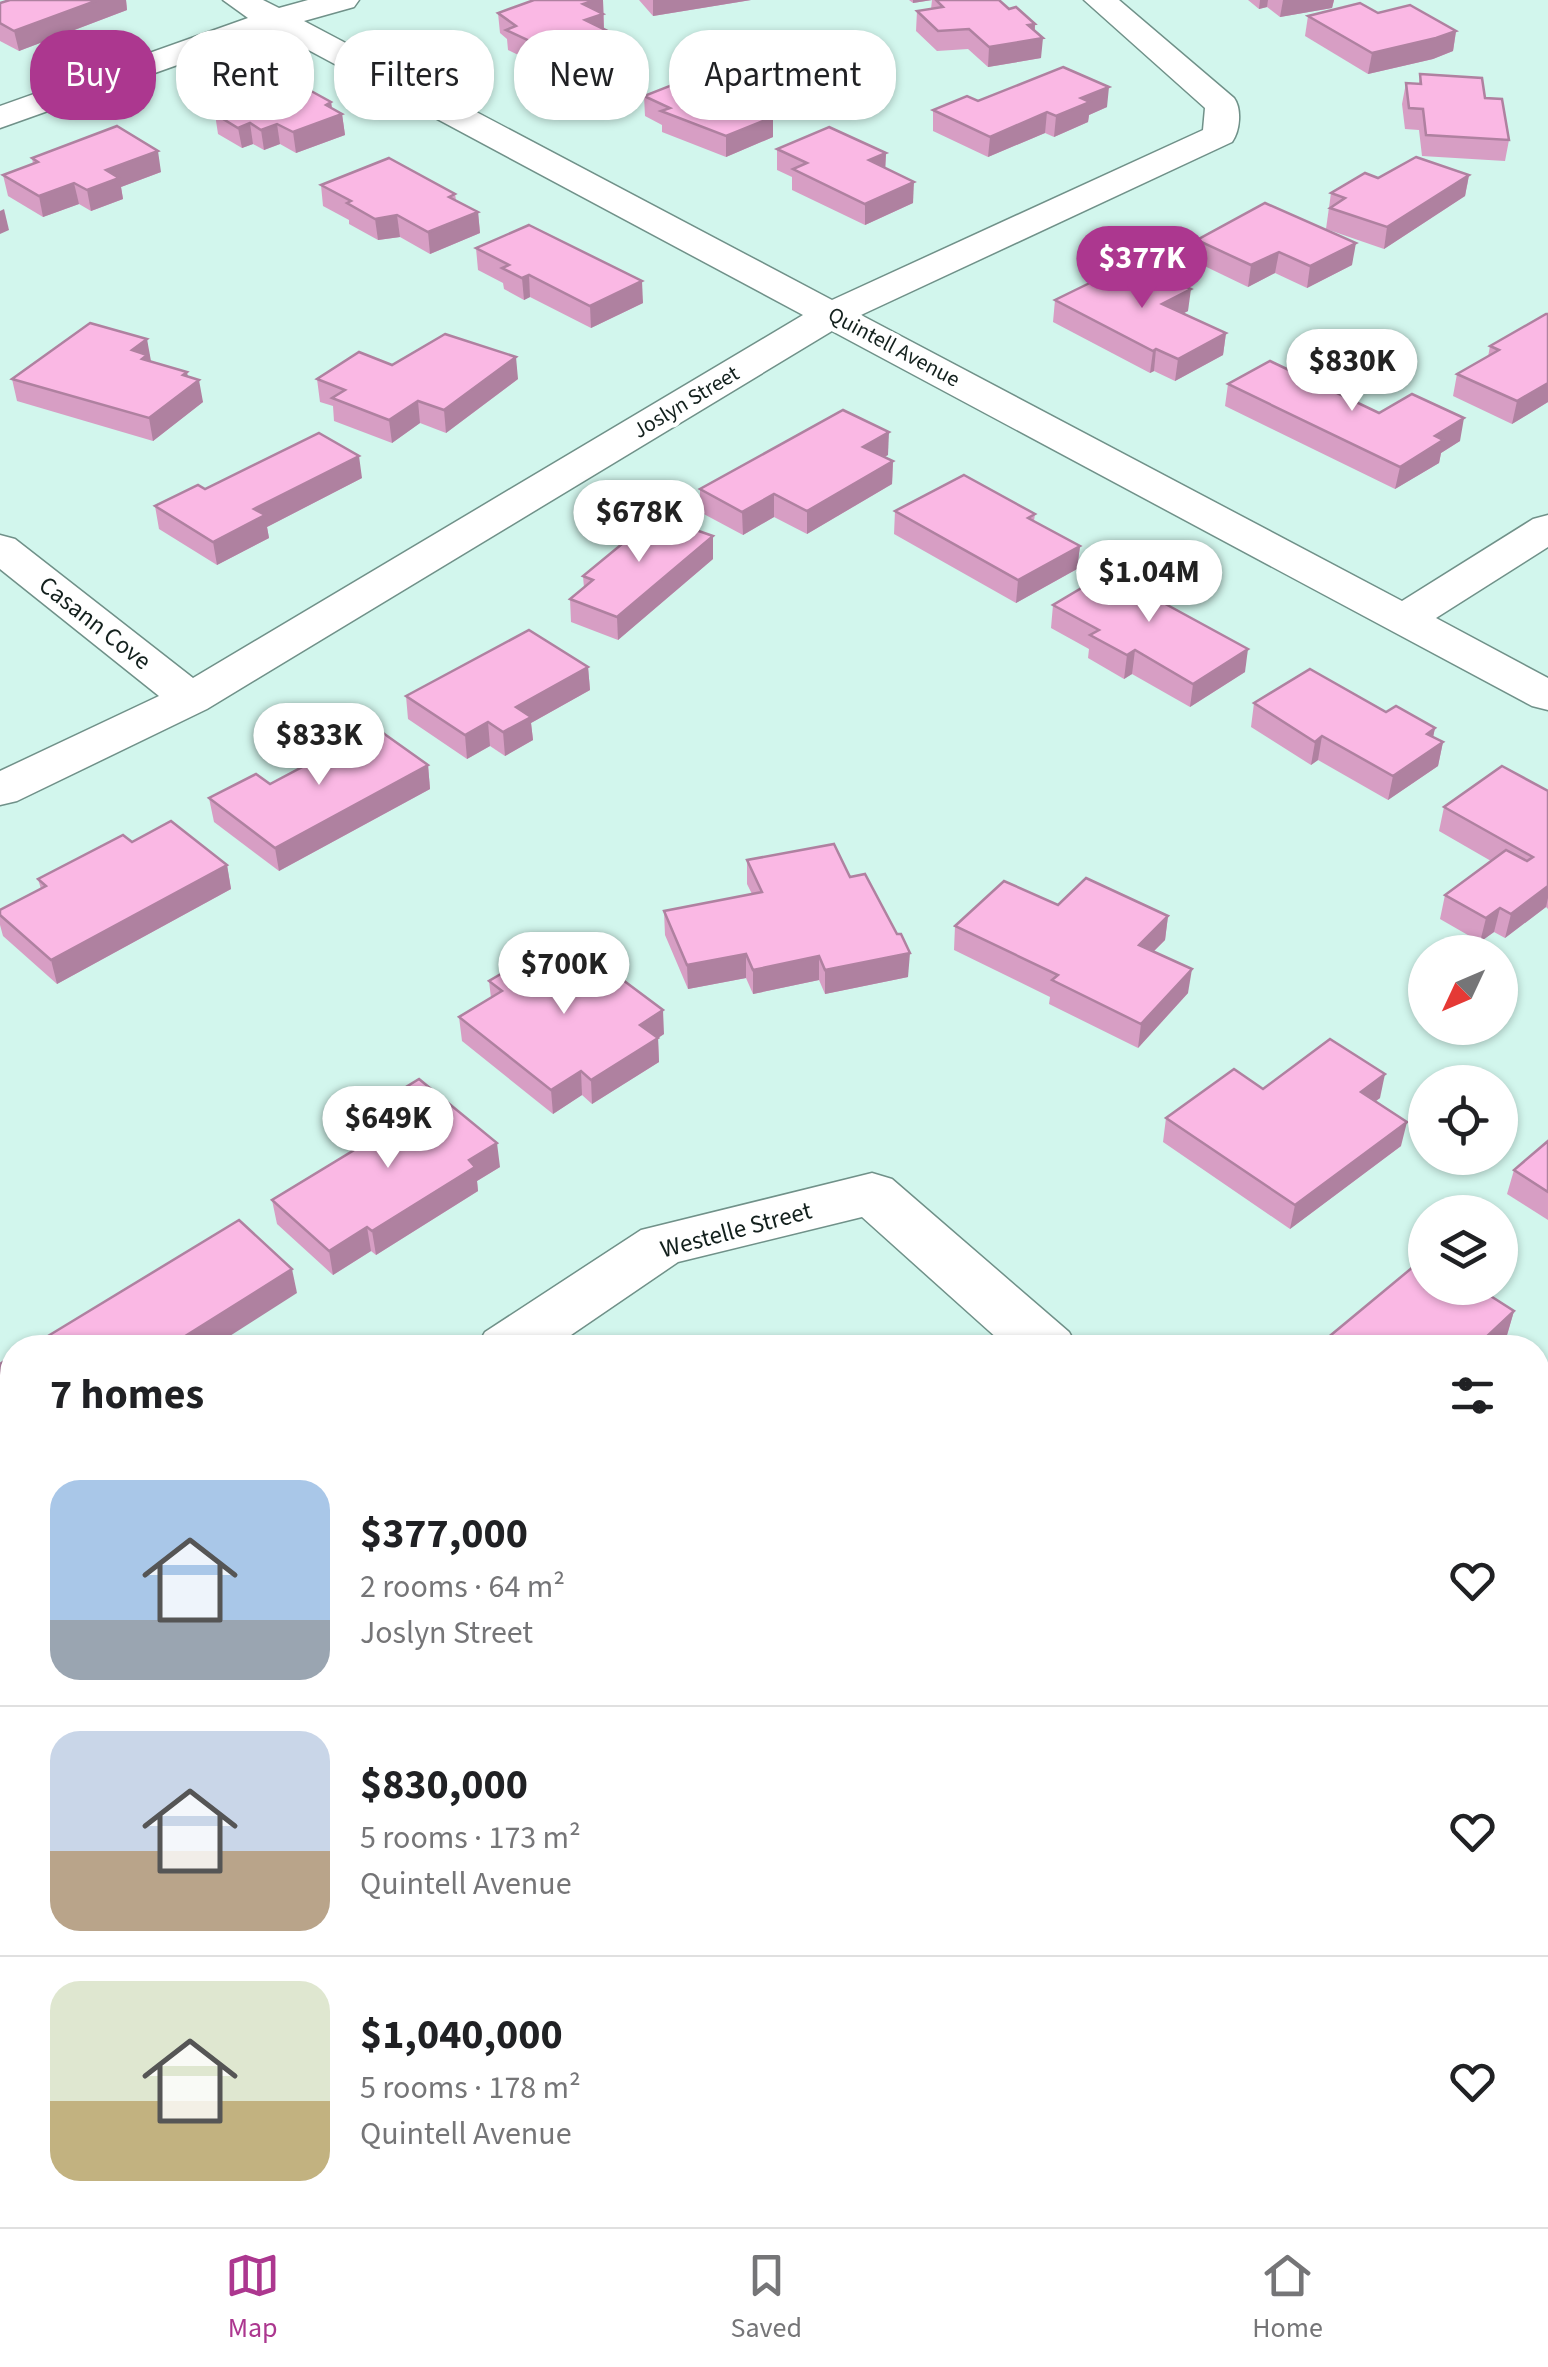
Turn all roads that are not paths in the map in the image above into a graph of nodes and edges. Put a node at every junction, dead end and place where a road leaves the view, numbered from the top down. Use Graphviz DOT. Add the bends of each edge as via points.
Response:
graph roads {
  1 [pos="238,0"];
  2 [pos="344,0"];
  3 [pos="1100,0"];
  4 [pos="276,19"];
  5 [pos="0,118"];
  6 [pos="832,314"];
  7 [pos="1548,528"];
  8 [pos="0,548"];
  9 [pos="1404,619"];
  10 [pos="1548,696"];
  11 [pos="191,699"];
  12 [pos="0,790"];
  13 [pos="526,1335"];
  14 [pos="1033,1335"];
  1 -- 4 [label="street, Quintell Avenue"];
  2 -- 4 [label="street"];
  3 -- 6 [label="street, Joslyn Street" via="1222,105 1220,135"];
  4 -- 5 [label="street"];
  4 -- 6 [label="street, Quintell Avenue"];
  6 -- 9 [label="street, Quintell Avenue"];
  6 -- 11 [label="street, Joslyn Street"];
  7 -- 9 [label="street"];
  8 -- 11 [label="street, Casann Cove"];
  9 -- 10 [label="street, Quintell Avenue"];
  11 -- 12 [label="street, Joslyn Street"];
  13 -- 14 [label="street, Westelle Street" via="661,1245 872,1194"];
}
